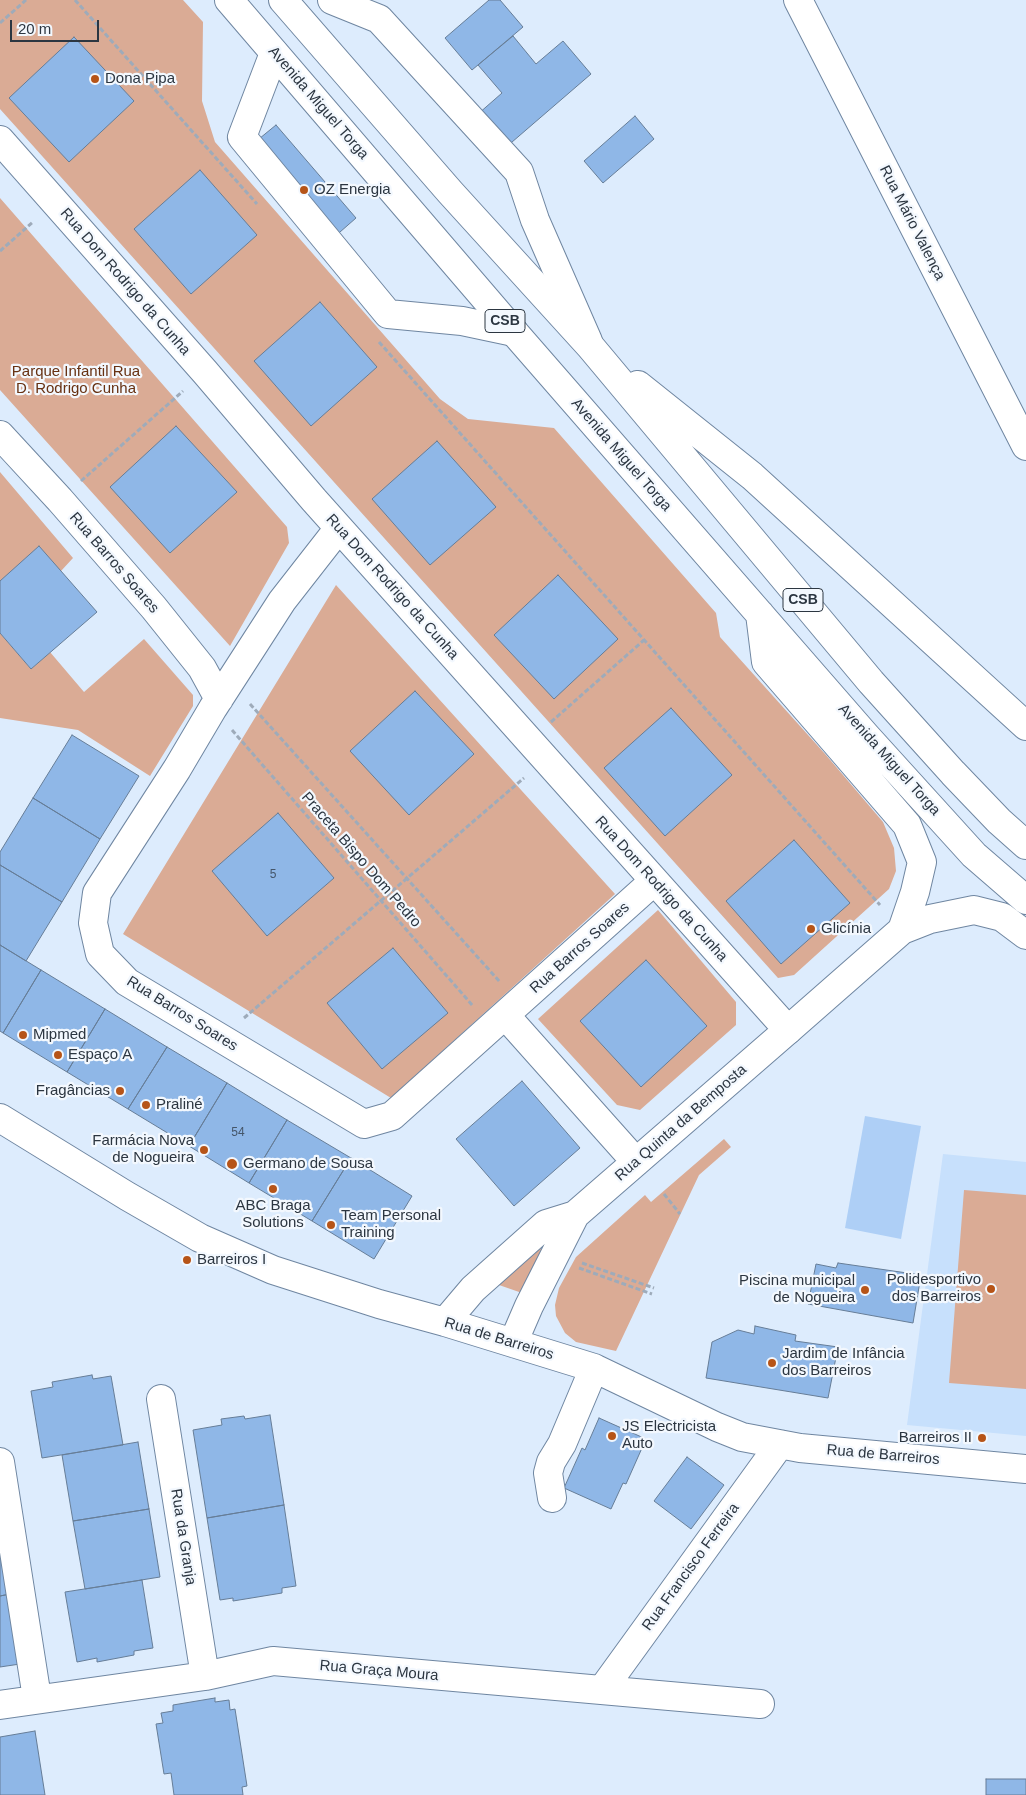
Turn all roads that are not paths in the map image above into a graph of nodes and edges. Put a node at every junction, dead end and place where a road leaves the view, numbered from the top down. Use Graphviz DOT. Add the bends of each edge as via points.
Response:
graph roads {
  1 [pos="228,0"];
  2 [pos="283,0"];
  3 [pos="332,0"];
  4 [pos="798,0"];
  5 [pos="274,53"];
  6 [pos="0,140"];
  7 [pos="514,332"];
  8 [pos="590,346"];
  9 [pos="0,435"];
  10 [pos="1026,446"];
  11 [pos="339,528"];
  12 [pos="760,614"];
  13 [pos="221,696"];
  14 [pos="1026,726"];
  15 [pos="1026,845"];
  16 [pos="654,881"];
  17 [pos="1026,900"];
  18 [pos="902,930"];
  19 [pos="1026,935"];
  20 [pos="505,1015"];
  21 [pos="788,1030"];
  22 [pos="0,1118"];
  23 [pos="636,1162"];
  24 [pos="575,1215"];
  25 [pos="445,1322"];
  26 [pos="513,1344"];
  27 [pos="594,1368"];
  28 [pos="160,1399"];
  29 [pos="780,1444"];
  30 [pos="0,1462"];
  31 [pos="1026,1469"];
  32 [pos="552,1498"];
  33 [pos="205,1676"];
  34 [pos="602,1690"];
  35 [pos="37,1698"];
  36 [pos="760,1704"];
  37 [pos="0,1705"];
  1 -- 5 [label="main road, Avenida Miguel Torga / CSB"];
  2 -- 8 [label="main road, CSB" via="450,192"];
  3 -- 8 [label="main road" via="379,19 519,172 535,220"];
  4 -- 10 [label="main road, Rua Mário Valença"];
  5 -- 7 [label="main road, Avenida Miguel Torga / CSB"];
  5 -- 7 [label="main road" via="242,137 388,314 462,321"];
  6 -- 11 [label="main road, Rua Dom Rodrigo da Cunha"];
  7 -- 12 [label="main road, Avenida Miguel Torga / CSB"];
  8 -- 14 [label="main road" via="752,476"];
  8 -- 15 [label="main road, CSB" via="871,682 953,773"];
  9 -- 13 [label="main road, Rua Barros Soares" via="178,638"];
  11 -- 13 [label="main road, Rua Barros Soares" via="282,601"];
  11 -- 16 [label="main road, Rua Dom Rodrigo da Cunha"];
  12 -- 17 [label="main road, Avenida Miguel Torga / CSB" via="974,855"];
  12 -- 18 [label="main road" via="766,662 907,825 922,862"];
  13 -- 20 [label="main road, Rua Barros Soares" via="97,893 93,923 100,954 127,982 364,1124 392,1116"];
  16 -- 20 [label="main road, Rua Barros Soares"];
  16 -- 21 [label="main road, Rua Dom Rodrigo da Cunha"];
  18 -- 19 [label="main road" via="930,919 974,910 1002,917"];
  18 -- 21 [label="main road, Rua Quinta da Bemposta"];
  20 -- 23 [label="main road"];
  21 -- 23 [label="main road, Rua Quinta da Bemposta"];
  22 -- 25 [label="main road, Rua de Barreiros" via="200,1238 273,1270"];
  23 -- 24 [label="main road, Rua Quinta da Bemposta"];
  24 -- 25 [label="main road, Rua Quinta da Bemposta" via="546,1224 473,1289"];
  24 -- 26 [label="main road, Rua Quinta da Bemposta"];
  25 -- 26 [label="main road, Rua de Barreiros"];
  26 -- 27 [label="main road, Rua de Barreiros"];
  27 -- 29 [label="main road, Rua de Barreiros" via="717,1427 742,1437"];
  27 -- 32 [label="main road" via="562,1444 551,1462 548,1473"];
  28 -- 33 [label="main road, Rua da Granja"];
  29 -- 31 [label="main road, Rua de Barreiros"];
  29 -- 34 [label="main road, Rua Francisco Ferreira"];
  30 -- 35 [label="main road"];
  33 -- 34 [label="main road, Rua Graça Moura" via="274,1661"];
  33 -- 35 [label="main road, Rua Graça Moura"];
  34 -- 36 [label="main road, Rua Graça Moura"];
  35 -- 37 [label="main road, Rua Graça Moura"];
}
